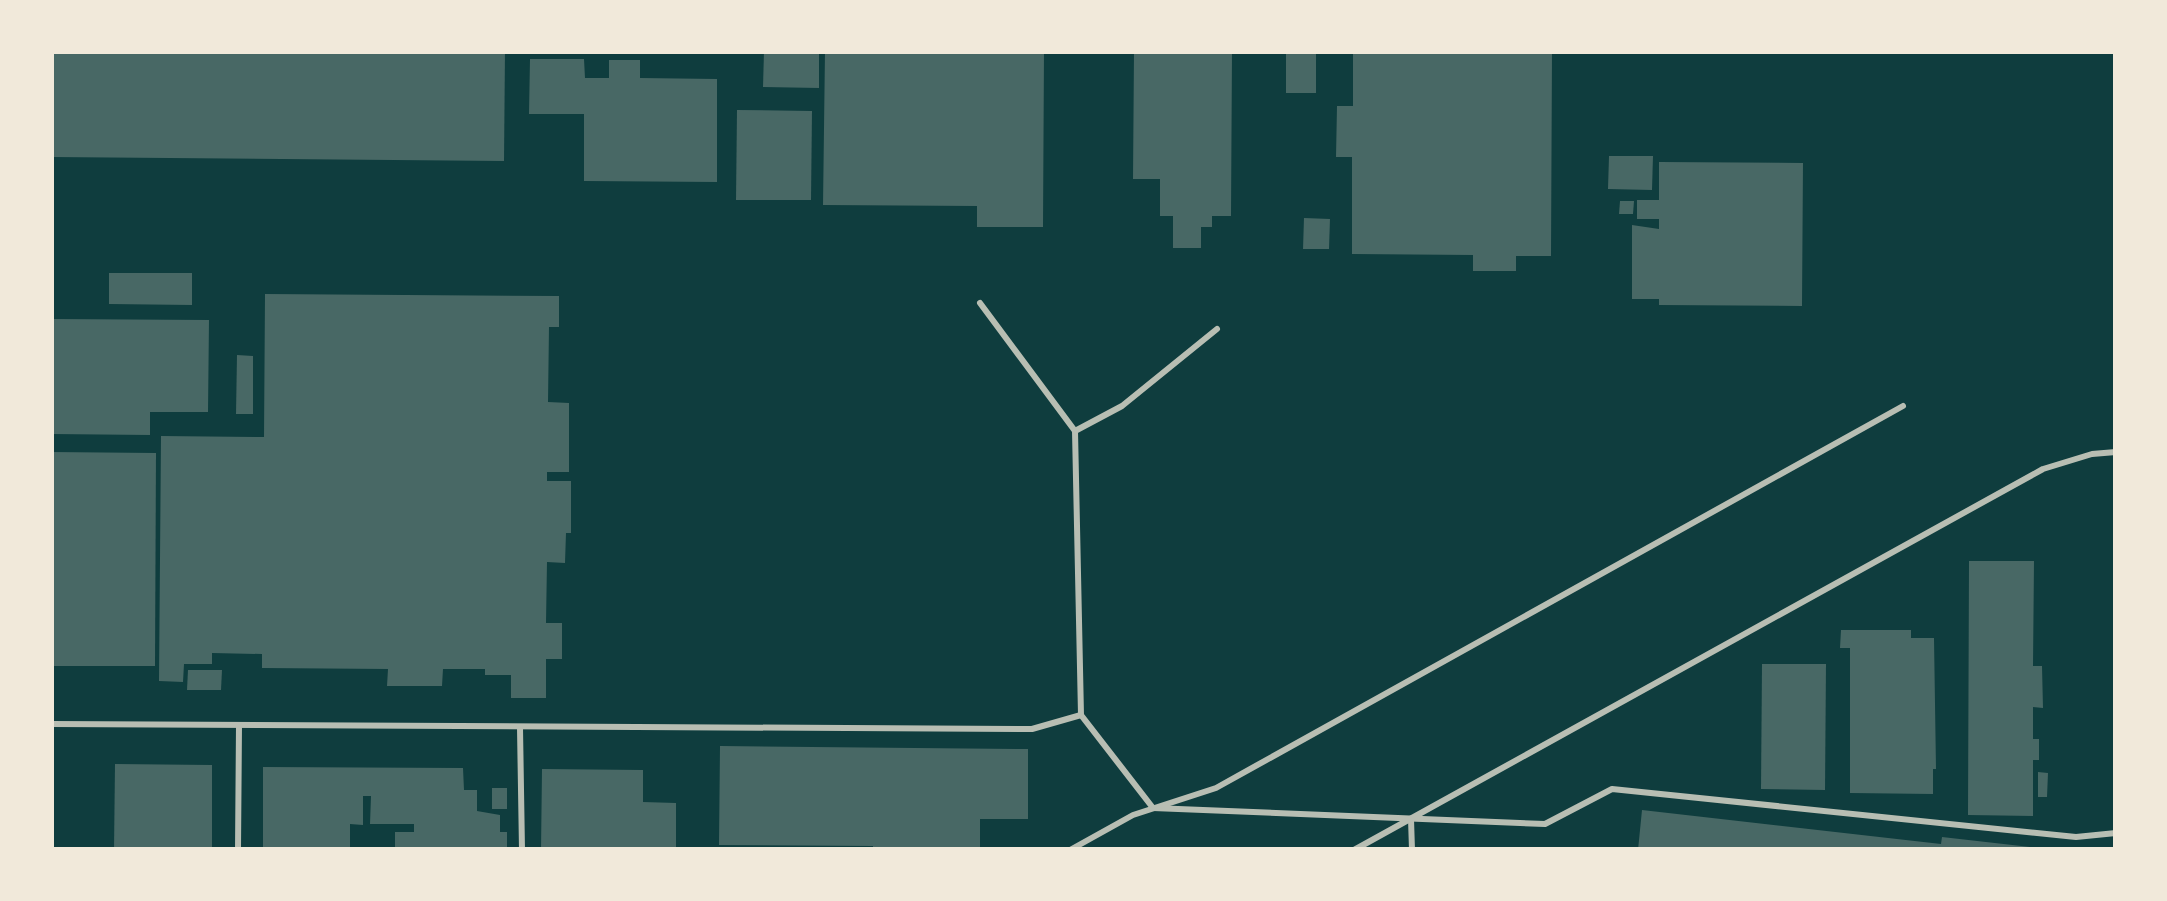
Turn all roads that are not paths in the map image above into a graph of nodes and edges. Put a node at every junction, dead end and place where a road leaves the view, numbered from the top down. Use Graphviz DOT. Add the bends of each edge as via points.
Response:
graph roads {
  1 [pos="980,303"];
  2 [pos="1216,329"];
  3 [pos="1903,406"];
  4 [pos="1075,431"];
  5 [pos="2116,452"];
  6 [pos="1081,716"];
  7 [pos="51,724"];
  8 [pos="239,724"];
  9 [pos="520,726"];
  10 [pos="1153,808"];
  11 [pos="1411,819"];
  12 [pos="2116,833"];
  13 [pos="238,850"];
  14 [pos="522,850"];
  15 [pos="1070,850"];
  16 [pos="1354,850"];
  17 [pos="1412,850"];
  1 -- 4 [label="lane"];
  2 -- 4 [label="lane" via="1122,406"];
  3 -- 10 [label="lane" via="1216,788"];
  4 -- 6 [label="lane"];
  5 -- 11 [label="lane" via="2043,469"];
  6 -- 9 [label="lane" via="1032,729"];
  6 -- 10 [label="lane"];
  7 -- 8 [label="lane"];
  8 -- 9 [label="lane"];
  8 -- 13 [label="lane"];
  9 -- 14 [label="lane"];
  10 -- 11 [label="lane"];
  10 -- 15 [label="lane"];
  11 -- 12 [label="lane" via="1545,824 1612,789 2076,837"];
  11 -- 16 [label="lane"];
  11 -- 17 [label="lane"];
}
